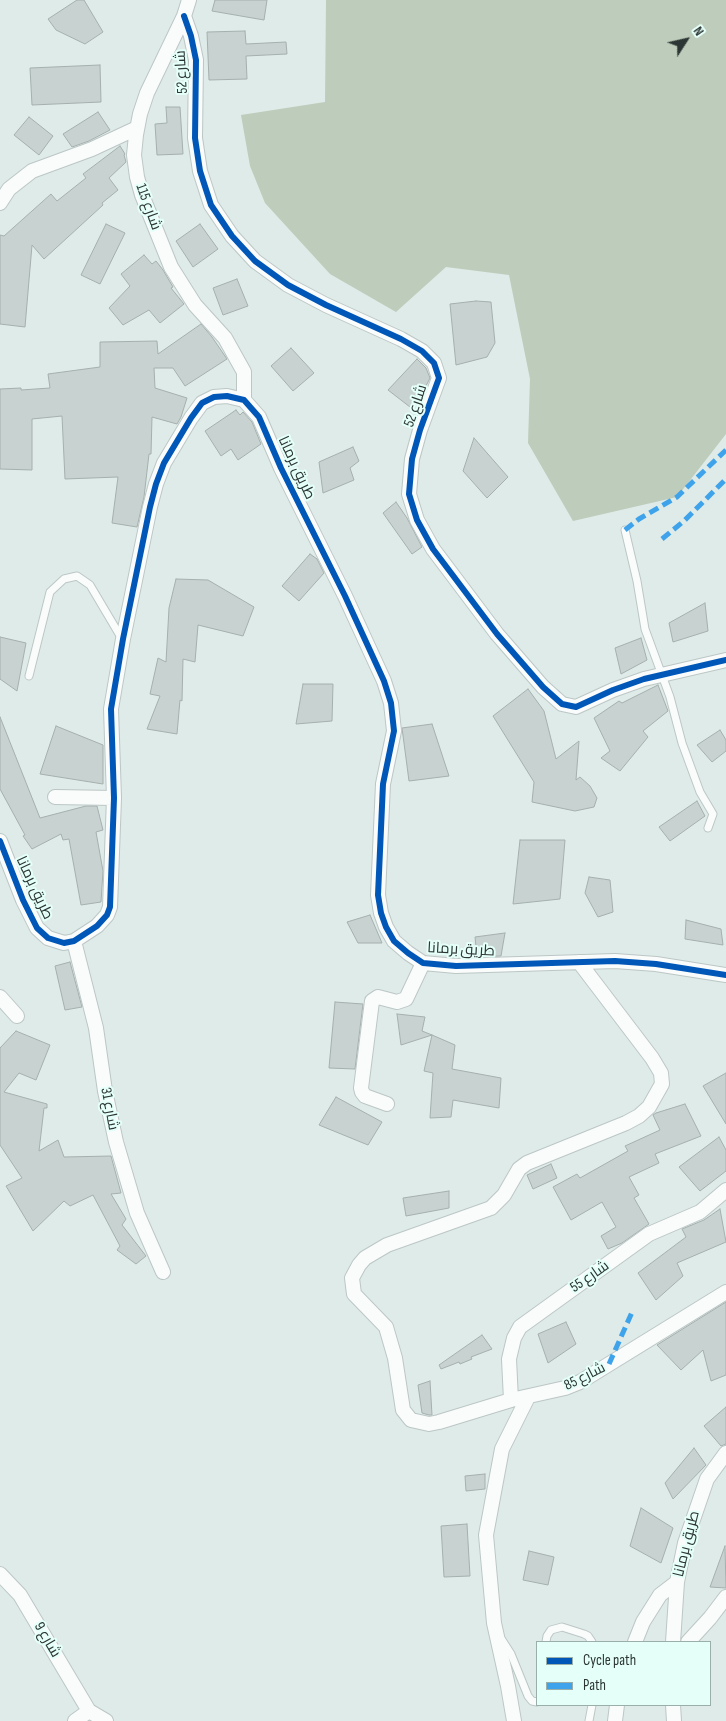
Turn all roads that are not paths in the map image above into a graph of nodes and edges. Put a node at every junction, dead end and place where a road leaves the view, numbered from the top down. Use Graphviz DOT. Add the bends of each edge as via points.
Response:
graph roads {
  1 [pos="189,0"];
  2 [pos="184,16"];
  3 [pos="137,128"];
  4 [pos="0,203"];
  5 [pos="244,400"];
  6 [pos="625,530"];
  7 [pos="122,639"];
  8 [pos="726,660"];
  9 [pos="29,676"];
  10 [pos="662,676"];
  11 [pos="55,797"];
  12 [pos="114,798"];
  13 [pos="708,828"];
  14 [pos="0,841"];
  15 [pos="74,942"];
  16 [pos="579,962"];
  17 [pos="423,963"];
  18 [pos="726,975"];
  19 [pos="0,997"];
  20 [pos="16,1016"];
  21 [pos="387,1104"];
  22 [pos="726,1190"];
  23 [pos="163,1272"];
  24 [pos="726,1292"];
  25 [pos="528,1397"];
  26 [pos="511,1400"];
  27 [pos="726,1453"];
  28 [pos="0,1574"];
  29 [pos="677,1582"];
  30 [pos="726,1597"];
  31 [pos="494,1622"];
  32 [pos="546,1641"];
  33 [pos="591,1641"];
  34 [pos="635,1641"];
  35 [pos="673,1641"];
  36 [pos="689,1641"];
  37 [pos="536,1702"];
  38 [pos="592,1706"];
  39 [pos="617,1706"];
  40 [pos="673,1706"];
  41 [pos="89,1711"];
  42 [pos="75,1721"];
  43 [pos="106,1721"];
  44 [pos="514,1721"];
  45 [pos="589,1721"];
  46 [pos="615,1721"];
  47 [pos="674,1721"];
  1 -- 2 [label="street, شارع 115"];
  2 -- 3 [label="street, شارع 115" via="147,93"];
  2 -- 10 [label="street, شارع 52" via="196,60 195,138 200,171 211,205 232,236 255,262 288,285 401,339 422,351 434,363 439,378 412,459 409,494 417,520 434,549 497,634 562,704 576,707 613,690"];
  3 -- 4 [label="street" via="92,150 32,171 9,189"];
  3 -- 5 [label="street, شارع 115" via="134,155 148,211 171,267 194,305 226,338 244,372"];
  5 -- 7 [label="street" via="227,396 202,403 164,463 150,507"];
  5 -- 17 [label="street, طريق برمانا" via="259,417 345,596 391,703 394,730 383,784 378,895 381,913 394,941"];
  6 -- 10 [label="lane" via="645,629"];
  7 -- 9 [label="lane" via="90,586 77,576 64,579 50,592"];
  7 -- 12 [label="street" via="111,709"];
  8 -- 10 [label="street, شارع 52"];
  10 -- 13 [label="lane" via="694,776 713,814"];
  11 -- 12 [label="street"];
  12 -- 15 [label="street" via="110,907 97,926"];
  14 -- 15 [label="street, طريق برمانا" via="37,928 48,938 64,943"];
  15 -- 23 [label="street, شارع 31" via="96,1028 116,1142 137,1213"];
  16 -- 17 [label="street, طريق برمانا" via="456,966"];
  16 -- 18 [label="street, طريق برمانا" via="656,964"];
  16 -- 26 [label="street, شارع 85" via="661,1073 662,1084 649,1107 626,1123 527,1163 491,1208 387,1245 365,1258 352,1278 354,1294 386,1327 396,1358 403,1410 411,1420 429,1424"];
  17 -- 21 [label="street" via="406,999 397,1002 378,997 372,1001 361,1088 365,1096"];
  19 -- 20 [label="street"];
  22 -- 26 [label="street, شارع 55" via="700,1212 649,1234 520,1327 509,1359"];
  24 -- 25 [label="street, شارع 85" via="580,1382"];
  25 -- 26 [label="street, شارع 85"];
  25 -- 31 [label="street" via="502,1449 486,1535"];
  27 -- 29 [label="street, طريق برمانا" via="707,1479 684,1543"];
  28 -- 41 [label="street, شارع 9" via="20,1595"];
  29 -- 34 [label="street" via="660,1595"];
  29 -- 35 [label="street, طريق برمانا"];
  30 -- 36 [label="street"];
  31 -- 37 [label="lane" via="528,1696"];
  31 -- 44 [label="street"];
  32 -- 33 [label="lane" via="552,1630 562,1627 584,1634"];
  38 -- 45 [label="lane"];
  39 -- 46 [label="street"];
  40 -- 47 [label="street"];
  41 -- 42 [label="street"];
  41 -- 43 [label="street"];
}
